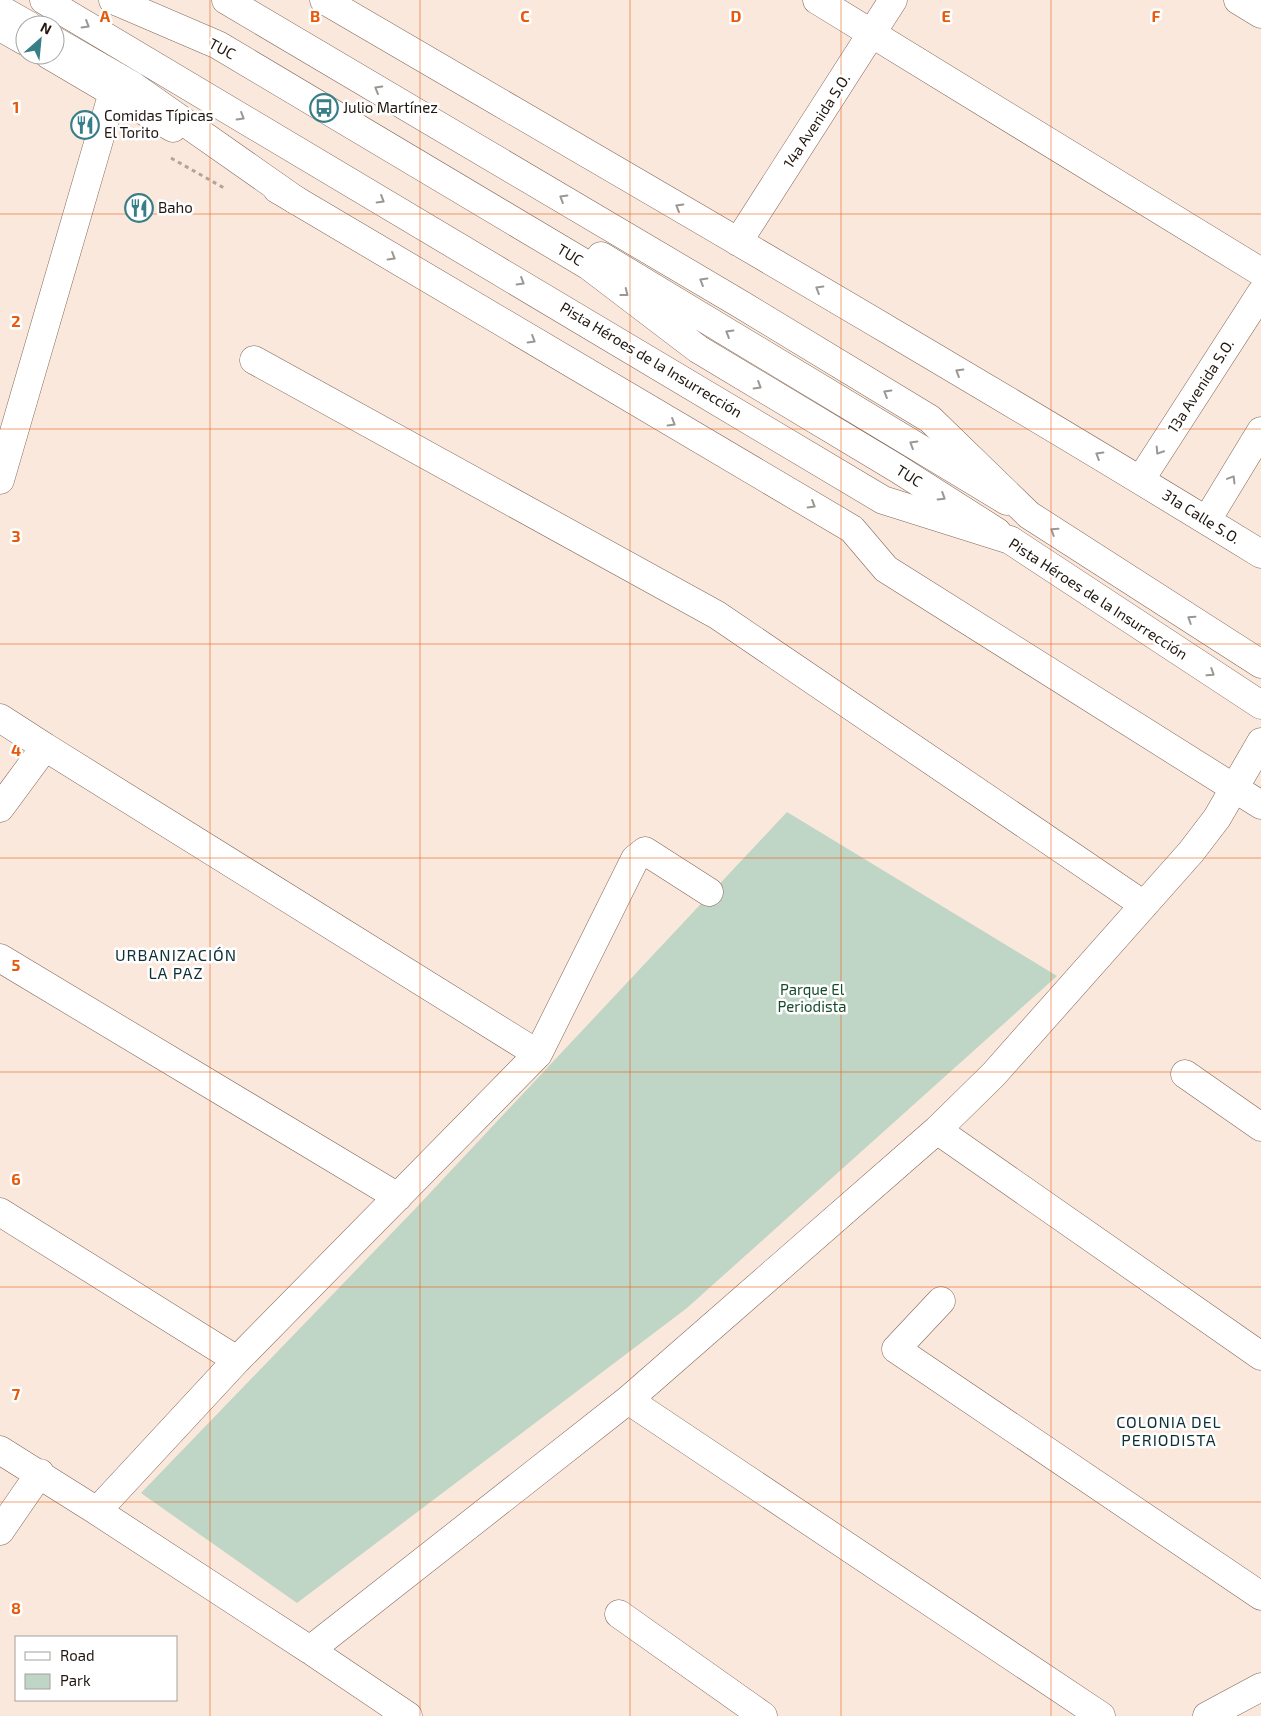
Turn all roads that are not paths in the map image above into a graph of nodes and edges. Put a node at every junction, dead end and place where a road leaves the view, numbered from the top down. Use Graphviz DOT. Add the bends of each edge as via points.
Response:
graph roads {
  1 [pos="44,0"];
  2 [pos="113,0"];
  3 [pos="155,0"];
  4 [pos="226,0"];
  5 [pos="324,0"];
  6 [pos="817,0"];
  7 [pos="893,0"];
  8 [pos="1238,0"];
  9 [pos="0,9"];
  10 [pos="1261,14"];
  11 [pos="15,18"];
  12 [pos="0,27"];
  13 [pos="873,34"];
  14 [pos="15,35"];
  15 [pos="65,47"];
  16 [pos="65,64"];
  17 [pos="113,92"];
  18 [pos="297,201"];
  19 [pos="738,242"];
  20 [pos="1261,272"];
  21 [pos="1261,293"];
  22 [pos="254,360"];
  23 [pos="1261,431"];
  24 [pos="1141,479"];
  25 [pos="0,480"];
  26 [pos="1030,515"];
  27 [pos="1206,520"];
  28 [pos="1010,540"];
  29 [pos="1261,554"];
  30 [pos="1261,664"];
  31 [pos="1261,705"];
  32 [pos="0,718"];
  33 [pos="1261,742"];
  34 [pos="45,747"];
  35 [pos="1234,786"];
  36 [pos="1261,805"];
  37 [pos="0,808"];
  38 [pos="709,892"];
  39 [pos="1144,905"];
  40 [pos="0,958"];
  41 [pos="538,1054"];
  42 [pos="1185,1074"];
  43 [pos="1261,1127"];
  44 [pos="937,1130"];
  45 [pos="398,1197"];
  46 [pos="0,1212"];
  47 [pos="941,1301"];
  48 [pos="1261,1356"];
  49 [pos="237,1360"];
  50 [pos="628,1400"];
  51 [pos="0,1450"];
  52 [pos="40,1473"];
  53 [pos="97,1511"];
  54 [pos="0,1531"];
  55 [pos="1261,1596"];
  56 [pos="619,1614"];
  57 [pos="310,1650"];
  58 [pos="1261,1688"];
  59 [pos="408,1716"];
  60 [pos="762,1716"];
  61 [pos="1101,1716"];
  62 [pos="1207,1716"];
  1 -- 28 [label="street, Pista Héroes de la Insurrección, one-way" via="883,500"];
  2 -- 28 [label="street, TUC, one-way" via="218,45 589,266 698,349"];
  26 -- 3 [label="street, TUC, one-way" via="218,28"];
  26 -- 4 [label="street, one-way" via="930,419"];
  19 -- 5 [label="street, one-way"];
  6 -- 13 [label="street"];
  7 -- 13 [label="street, 14a Avenida S.O."];
  8 -- 10 [label="street"];
  9 -- 11 [label="street"];
  12 -- 14 [label="street"];
  13 -- 19 [label="street, 14a Avenida S.O."];
  13 -- 20 [label="street"];
  15 -- 18 [label="street" via="133,86"];
  16 -- 17 [label="street"];
  17 -- 18 [label="street"];
  17 -- 25 [label="street"];
  18 -- 35 [label="street, one-way" via="852,529 886,569"];
  24 -- 19 [label="street, one-way"];
  21 -- 24 [label="street, 13a Avenida S.O., one-way"];
  22 -- 39 [label="street" via="716,615"];
  27 -- 23 [label="street, one-way"];
  24 -- 27 [label="street, 31a Calle S.O."];
  30 -- 26 [label="street, one-way"];
  27 -- 29 [label="street, 31a Calle S.O."];
  28 -- 31 [label="street, Pista Héroes de la Insurrección, one-way"];
  32 -- 34 [label="street"];
  33 -- 35 [label="street"];
  34 -- 37 [label="street"];
  34 -- 41 [label="street"];
  35 -- 36 [label="street"];
  35 -- 39 [label="street" via="1217,818"];
  38 -- 41 [label="street" via="645,851 635,860"];
  39 -- 44 [label="street" via="994,1074"];
  40 -- 45 [label="street"];
  41 -- 45 [label="street"];
  42 -- 43 [label="street"];
  44 -- 48 [label="street"];
  44 -- 50 [label="street"];
  45 -- 49 [label="street"];
  46 -- 49 [label="street"];
  47 -- 55 [label="street" via="896,1349"];
  49 -- 53 [label="street"];
  50 -- 57 [label="street"];
  50 -- 61 [label="street"];
  51 -- 52 [label="street"];
  52 -- 53 [label="street"];
  52 -- 54 [label="street"];
  53 -- 57 [label="street"];
  56 -- 60 [label="street"];
  57 -- 59 [label="street"];
  58 -- 62 [label="street"];
}
